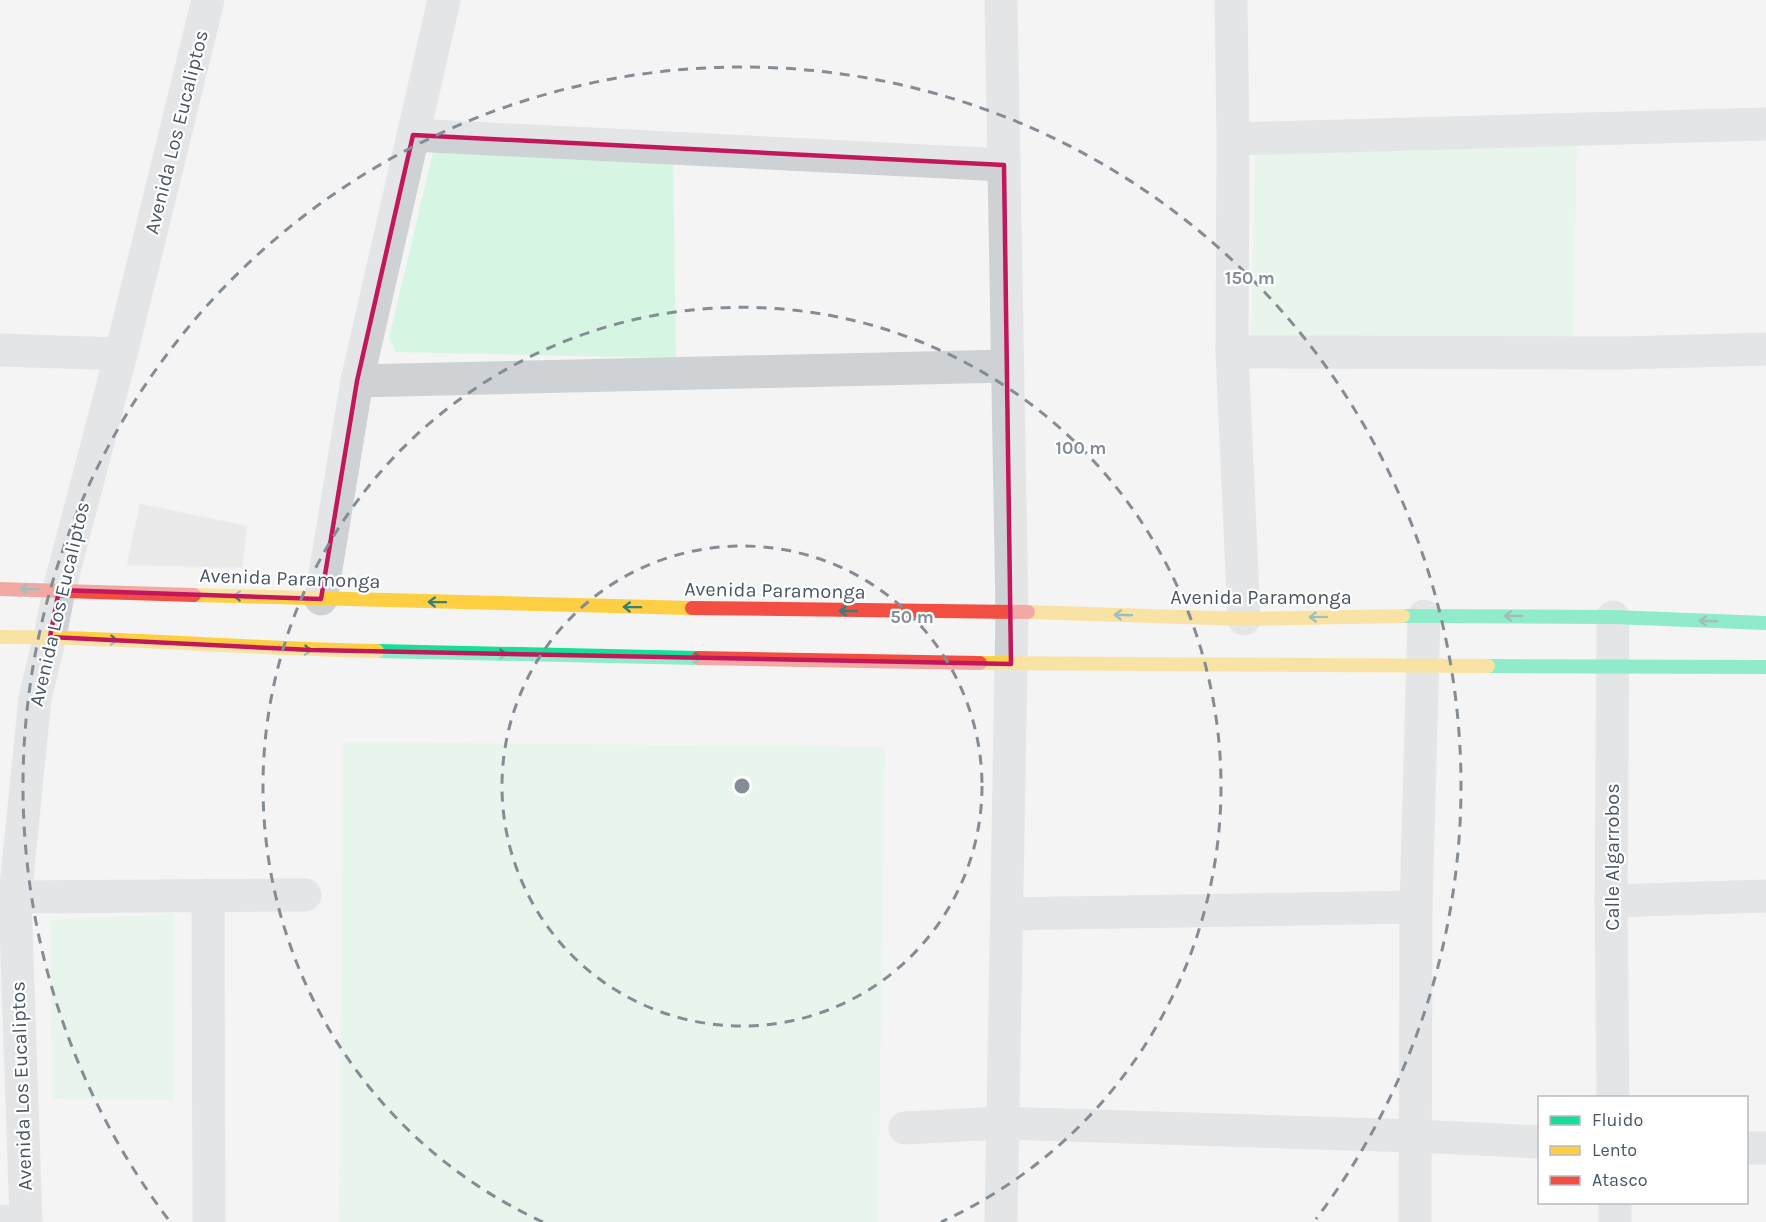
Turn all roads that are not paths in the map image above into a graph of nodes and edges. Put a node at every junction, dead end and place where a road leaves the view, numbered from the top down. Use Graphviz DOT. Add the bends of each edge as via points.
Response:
graph roads {
  1 [pos="208,0"];
  2 [pos="444,0"];
  3 [pos="1001,0"];
  4 [pos="1232,0"];
  5 [pos="1766,124"];
  6 [pos="413,135"];
  7 [pos="1233,139"];
  8 [pos="1004,165"];
  9 [pos="1766,349"];
  10 [pos="0,350"];
  11 [pos="1233,352"];
  12 [pos="121,354"];
  13 [pos="1007,366"];
  14 [pos="357,381"];
  15 [pos="0,589"];
  16 [pos="58,590"];
  17 [pos="321,599"];
  18 [pos="1012,612"];
  19 [pos="1424,616"];
  20 [pos="1613,617"];
  21 [pos="1244,619"];
  22 [pos="1766,623"];
  23 [pos="50,637"];
  24 [pos="0,638"];
  25 [pos="1011,664"];
  26 [pos="1423,666"];
  27 [pos="1613,666"];
  28 [pos="1766,667"];
  29 [pos="208,895"];
  30 [pos="305,895"];
  31 [pos="1766,896"];
  32 [pos="15,897"];
  33 [pos="1611,902"];
  34 [pos="1416,907"];
  35 [pos="1008,915"];
  36 [pos="1614,1096"];
  37 [pos="1002,1123"];
  38 [pos="905,1128"];
  39 [pos="1414,1136"];
  40 [pos="1538,1142"];
  41 [pos="1748,1148"];
  42 [pos="1766,1148"];
  43 [pos="1614,1204"];
  44 [pos="17,1217"];
  45 [pos="209,1222"];
  46 [pos="1001,1222"];
  47 [pos="1415,1222"];
  48 [pos="1615,1222"];
  1 -- 12 [label="street, Avenida Los Eucaliptos"];
  2 -- 6 [label="street"];
  3 -- 8 [label="street"];
  4 -- 7 [label="street"];
  5 -- 7 [label="street"];
  6 -- 8 [label="street"];
  6 -- 14 [label="street"];
  7 -- 11 [label="street"];
  8 -- 13 [label="street"];
  9 -- 11 [label="street" via="1622,354"];
  10 -- 12 [label="street"];
  11 -- 21 [label="street"];
  12 -- 16 [label="street, Avenida Los Eucaliptos"];
  13 -- 14 [label="street"];
  13 -- 18 [label="street"];
  14 -- 17 [label="street"];
  16 -- 15 [label="street, Avenida Paramonga, one-way"];
  17 -- 16 [label="street, Avenida Paramonga, one-way"];
  16 -- 23 [label="street, Avenida Los Eucaliptos"];
  18 -- 17 [label="street, Avenida Paramonga, one-way"];
  21 -- 18 [label="street, Avenida Paramonga, one-way"];
  18 -- 25 [label="street"];
  20 -- 19 [label="street, Avenida Paramonga, one-way"];
  19 -- 21 [label="street, Avenida Paramonga, one-way"];
  19 -- 26 [label="street"];
  22 -- 20 [label="street, Avenida Paramonga, one-way"];
  20 -- 27 [label="street, Calle Algarrobos"];
  23 -- 24 [label="street"];
  23 -- 25 [label="street, one-way" via="311,650"];
  23 -- 32 [label="street, Avenida Los Eucaliptos" via="35,698"];
  25 -- 26 [label="street"];
  25 -- 35 [label="street"];
  26 -- 27 [label="street"];
  26 -- 34 [label="street"];
  27 -- 28 [label="street"];
  27 -- 33 [label="street, Calle Algarrobos"];
  29 -- 30 [label="street"];
  29 -- 32 [label="street"];
  29 -- 45 [label="street"];
  31 -- 33 [label="street"];
  32 -- 44 [label="street, Avenida Los Eucaliptos"];
  33 -- 36 [label="street, Calle Algarrobos"];
  34 -- 35 [label="street"];
  34 -- 39 [label="street"];
  35 -- 37 [label="street"];
  37 -- 38 [label="street"];
  37 -- 39 [label="street"];
  37 -- 46 [label="street"];
  39 -- 40 [label="street"];
  39 -- 47 [label="street"];
  41 -- 42 [label="street"];
  43 -- 48 [label="street"];
}
